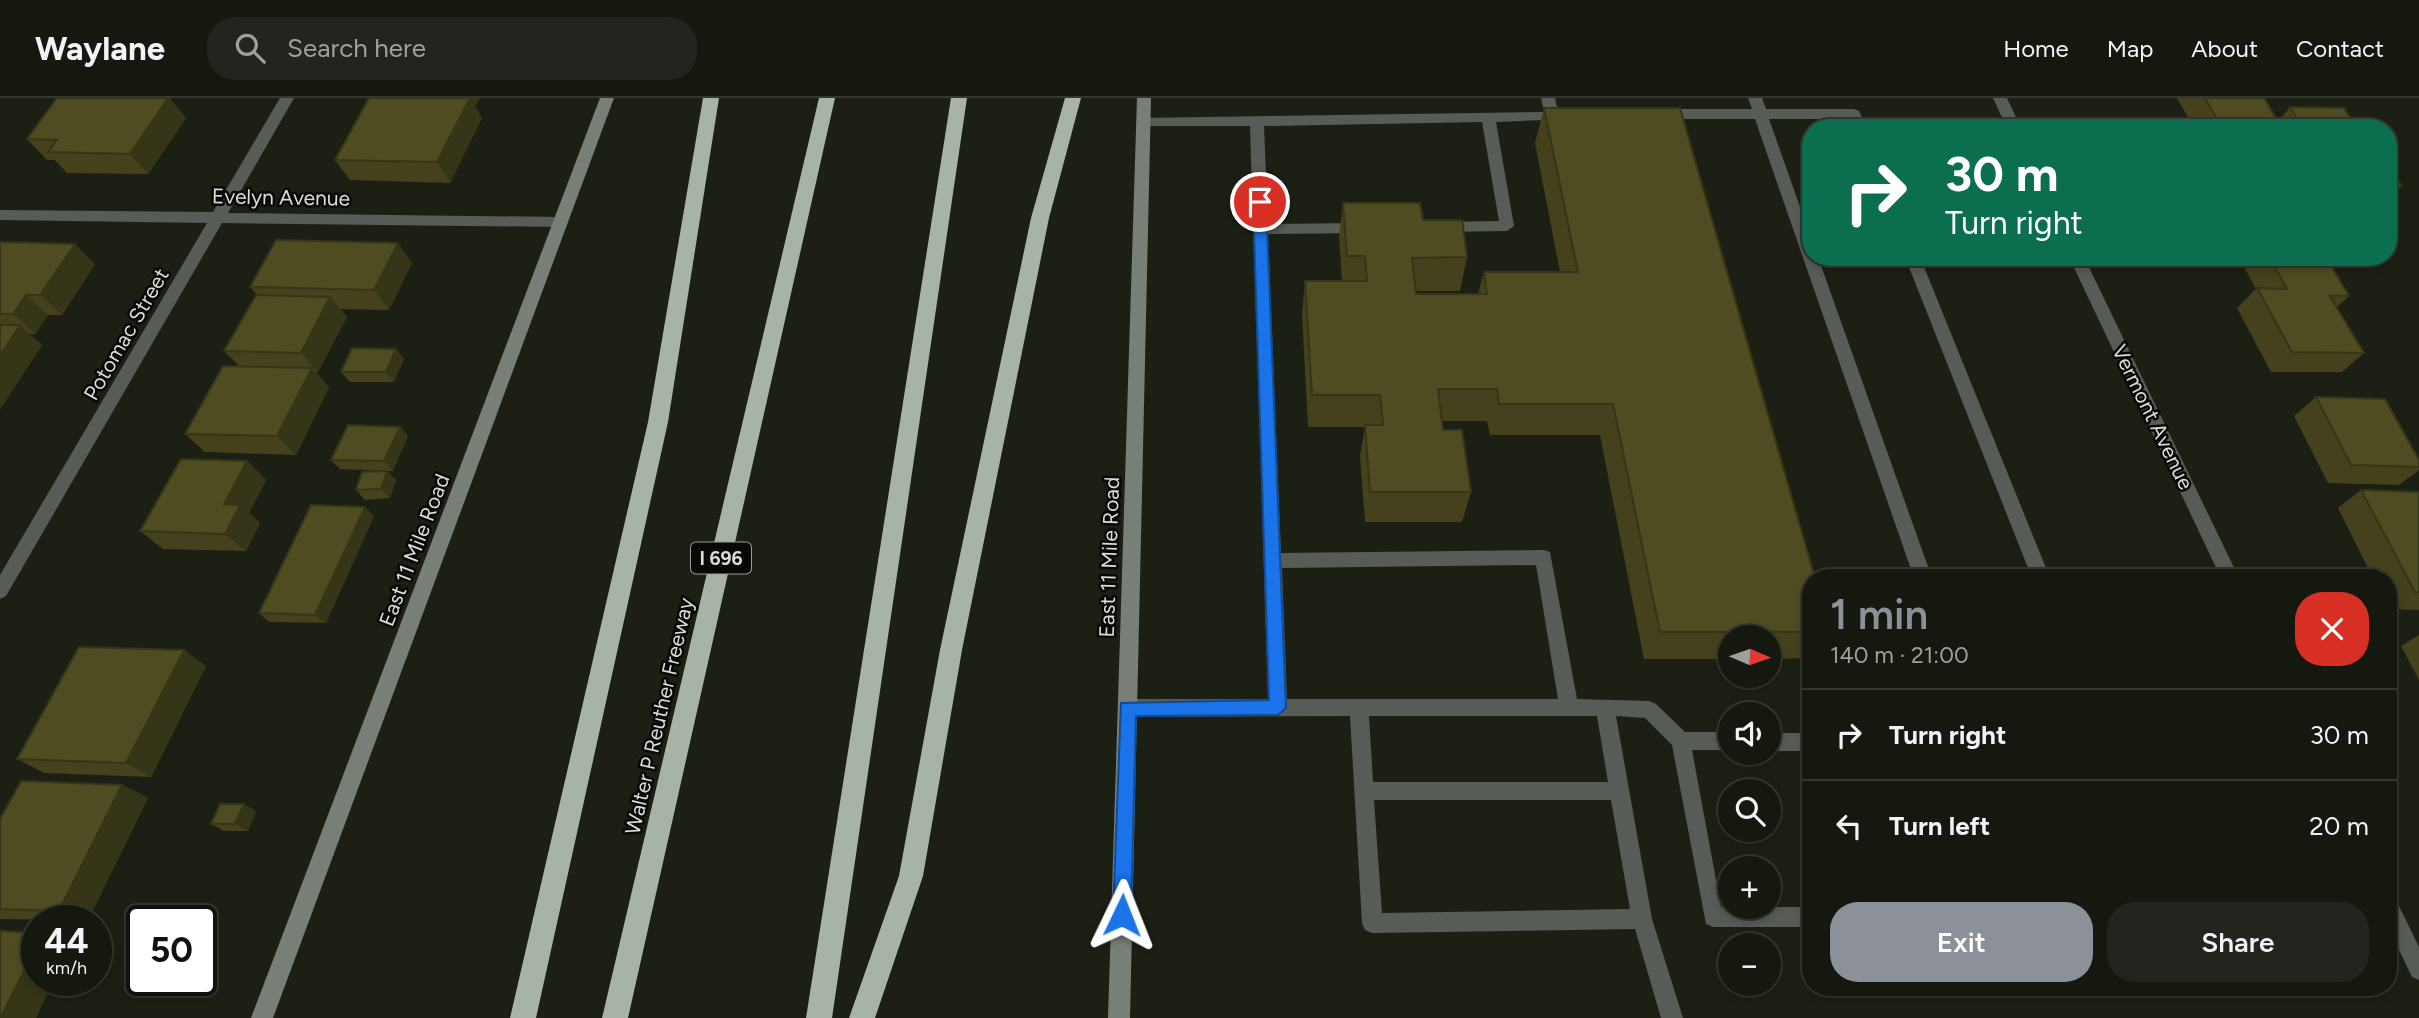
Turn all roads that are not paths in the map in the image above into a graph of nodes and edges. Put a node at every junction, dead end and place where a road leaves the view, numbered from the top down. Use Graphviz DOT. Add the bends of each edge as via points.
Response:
graph roads {
  1 [pos="287,98"];
  2 [pos="607,98"];
  3 [pos="712,98"];
  4 [pos="827,98"];
  5 [pos="959,98"];
  6 [pos="1073,98"];
  7 [pos="1144,98"];
  8 [pos="1548,98"];
  9 [pos="2000,98"];
  10 [pos="1757,105"];
  11 [pos="1648,114"];
  12 [pos="1579,115"];
  13 [pos="1552,116"];
  14 [pos="1488,117"];
  15 [pos="1856,119"];
  16 [pos="2010,119"];
  17 [pos="1143,121"];
  18 [pos="1257,121"];
  19 [pos="0,215"];
  20 [pos="220,217"];
  21 [pos="561,222"];
  22 [pos="1425,227"];
  23 [pos="1384,228"];
  24 [pos="1261,229"];
  25 [pos="1802,233"];
  26 [pos="1814,266"];
  27 [pos="1916,266"];
  28 [pos="2080,266"];
  29 [pos="1273,561"];
  30 [pos="1920,569"];
  31 [pos="2037,569"];
  32 [pos="2226,569"];
  33 [pos="0,591"];
  34 [pos="1569,706"];
  35 [pos="1359,707"];
  36 [pos="1605,707"];
  37 [pos="1127,708"];
  38 [pos="1278,708"];
  39 [pos="1681,741"];
  40 [pos="1718,741"];
  41 [pos="1781,742"];
  42 [pos="1802,742"];
  43 [pos="1364,791"];
  44 [pos="1619,791"];
  45 [pos="1802,917"];
  46 [pos="1642,919"];
  47 [pos="2397,924"];
  48 [pos="2419,970"];
  49 [pos="262,1018"];
  50 [pos="523,1018"];
  51 [pos="615,1018"];
  52 [pos="819,1018"];
  53 [pos="862,1018"];
  54 [pos="1119,1018"];
  55 [pos="1672,1018"];
  1 -- 20 [label="street, Potomac Street"];
  2 -- 21 [label="main road, East 11 Mile Road"];
  3 -- 50 [label="highway" via="658,422"];
  4 -- 51 [label="highway, Walter P Reuther Freeway / I 696"];
  5 -- 52 [label="highway"];
  6 -- 53 [label="highway" via="1040,218 951,650 911,876"];
  7 -- 17 [label="main road, East 11 Mile Road"];
  8 -- 13 [label="street"];
  9 -- 16 [label="street"];
  10 -- 11 [label="street"];
  10 -- 15 [label="street" via="1854,114"];
  10 -- 25 [label="street"];
  12 -- 13 [label="street"];
  13 -- 14 [label="street"];
  14 -- 18 [label="street"];
  14 -- 22 [label="street" via="1507,226"];
  17 -- 18 [label="street"];
  17 -- 37 [label="main road, East 11 Mile Road"];
  18 -- 24 [label="street"];
  19 -- 20 [label="street, Evelyn Avenue"];
  20 -- 21 [label="street, Evelyn Avenue"];
  20 -- 33 [label="street, Potomac Street"];
  21 -- 49 [label="main road, East 11 Mile Road"];
  23 -- 24 [label="street"];
  24 -- 29 [label="street"];
  26 -- 30 [label="street"];
  27 -- 31 [label="street"];
  28 -- 32 [label="street, Vermont Avenue"];
  29 -- 34 [label="street" via="1544,557"];
  29 -- 38 [label="street"];
  34 -- 35 [label="street"];
  34 -- 36 [label="street"];
  35 -- 38 [label="street"];
  35 -- 43 [label="street"];
  36 -- 39 [label="street" via="1649,710"];
  36 -- 44 [label="street"];
  37 -- 38 [label="street"];
  37 -- 54 [label="main road, East 11 Mile Road"];
  39 -- 40 [label="street"];
  39 -- 45 [label="street" via="1713,916"];
  41 -- 42 [label="street"];
  43 -- 44 [label="street"];
  43 -- 46 [label="street" via="1372,923"];
  44 -- 46 [label="street"];
  46 -- 55 [label="street"];
  47 -- 48 [label="street"];
}
